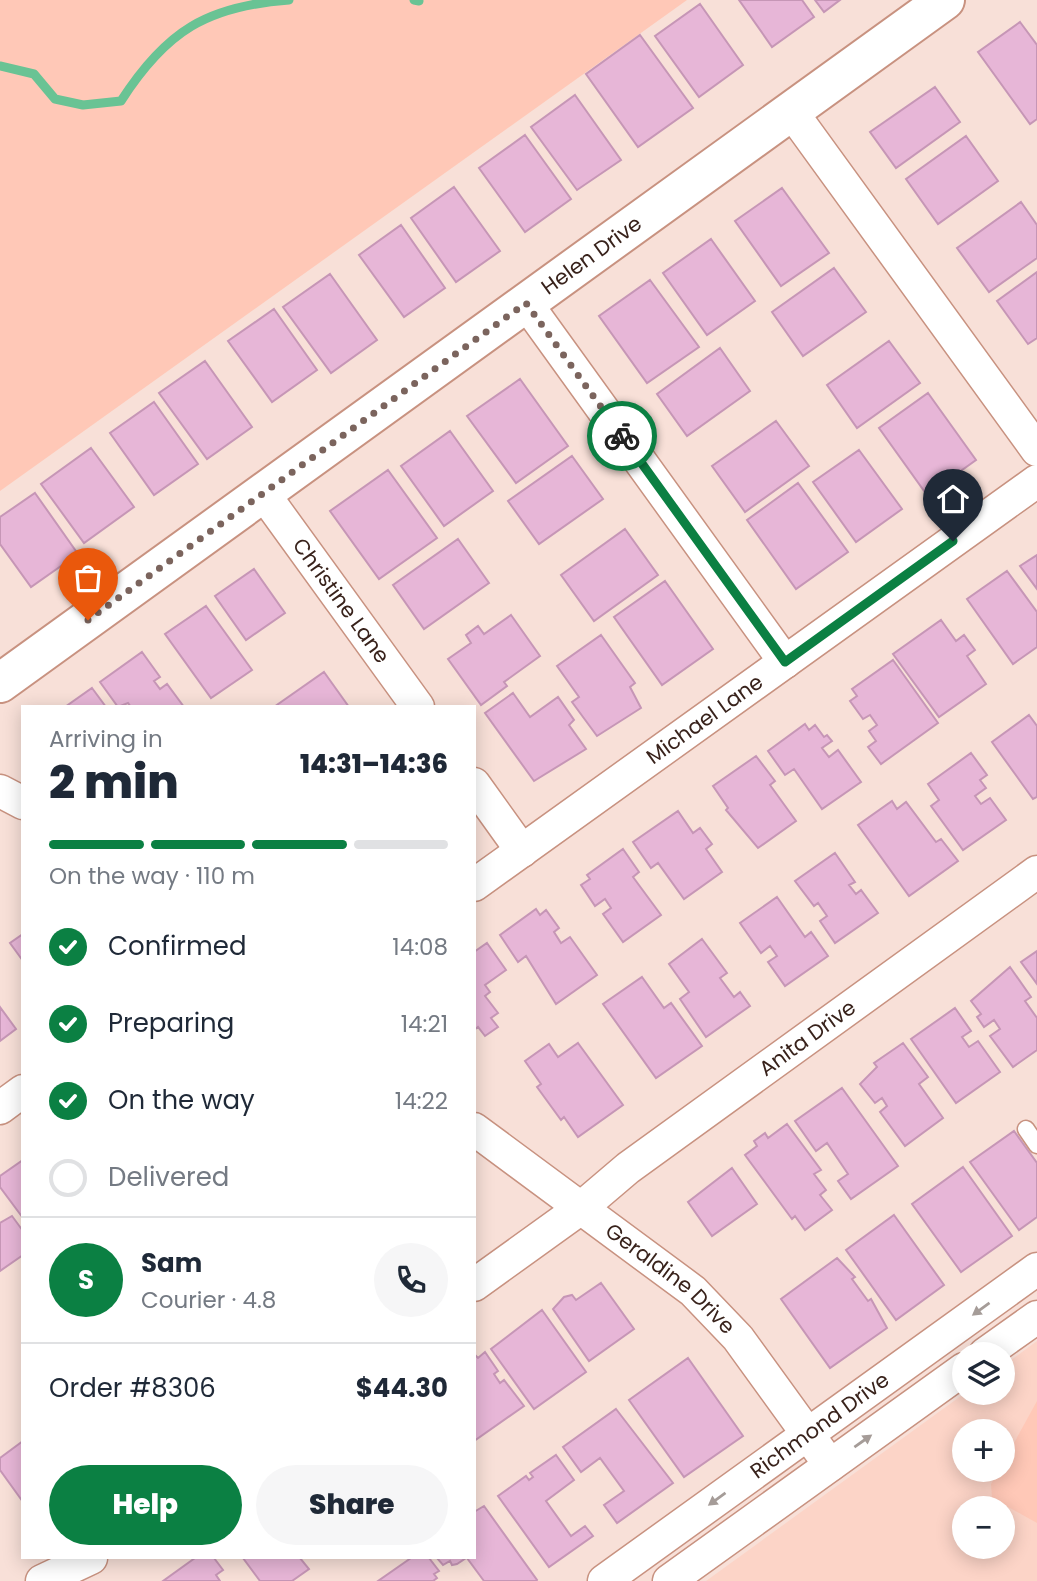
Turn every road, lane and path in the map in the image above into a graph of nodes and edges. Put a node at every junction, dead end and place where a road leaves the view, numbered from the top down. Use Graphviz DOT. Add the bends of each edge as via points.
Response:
graph roads {
  1 [pos="945,0"];
  2 [pos="791,111"];
  3 [pos="526,303"];
  4 [pos="1037,450"];
  5 [pos="1037,481"];
  6 [pos="263,493"];
  7 [pos="785,662"];
  8 [pos="0,683"];
  9 [pos="417,705"];
  10 [pos="476,788"];
  11 [pos="0,790"];
  12 [pos="21,802"];
  13 [pos="522,851"];
  14 [pos="1037,872"];
  15 [pos="476,884"];
  16 [pos="21,1092"];
  17 [pos="0,1108"];
  18 [pos="1026,1129"];
  19 [pos="476,1130"];
  20 [pos="1037,1145"];
  21 [pos="581,1208"];
  22 [pos="1037,1269"];
  23 [pos="476,1284"];
  24 [pos="1037,1317"];
  25 [pos="1002,1342"];
  26 [pos="952,1378"];
  27 [pos="807,1433"];
  28 [pos="830,1465"];
  29 [pos="89,1559"];
  30 [pos="42,1581"];
  31 [pos="604,1581"];
  32 [pos="668,1581"];
  1 -- 2 [label="street, Helen Drive"];
  2 -- 3 [label="street, Helen Drive"];
  2 -- 4 [label="street"];
  3 -- 6 [label="street, Helen Drive"];
  3 -- 7 [label="street"];
  5 -- 7 [label="street, Michael Lane"];
  6 -- 8 [label="street, Helen Drive"];
  6 -- 9 [label="street, Christine Lane"];
  7 -- 13 [label="street, Michael Lane"];
  10 -- 13 [label="street"];
  11 -- 12 [label="street"];
  13 -- 15 [label="street, Michael Lane"];
  14 -- 21 [label="street, Anita Drive" via="628,1168"];
  16 -- 17 [label="street"];
  18 -- 20 [label="lane"];
  19 -- 21 [label="street, Geraldine Drive"];
  21 -- 23 [label="street, Anita Drive"];
  21 -- 27 [label="street, Geraldine Drive" via="717,1313"];
  22 -- 27 [label="street, Richmond Drive, one-way"];
  24 -- 25 [label="street"];
  28 -- 26 [label="street, Richmond Drive, one-way"];
  27 -- 28 [label="street, Geraldine Drive"];
  27 -- 31 [label="street, Richmond Drive, one-way"];
  28 -- 32 [label="street, Richmond Drive"];
  29 -- 30 [label="street"];
}
